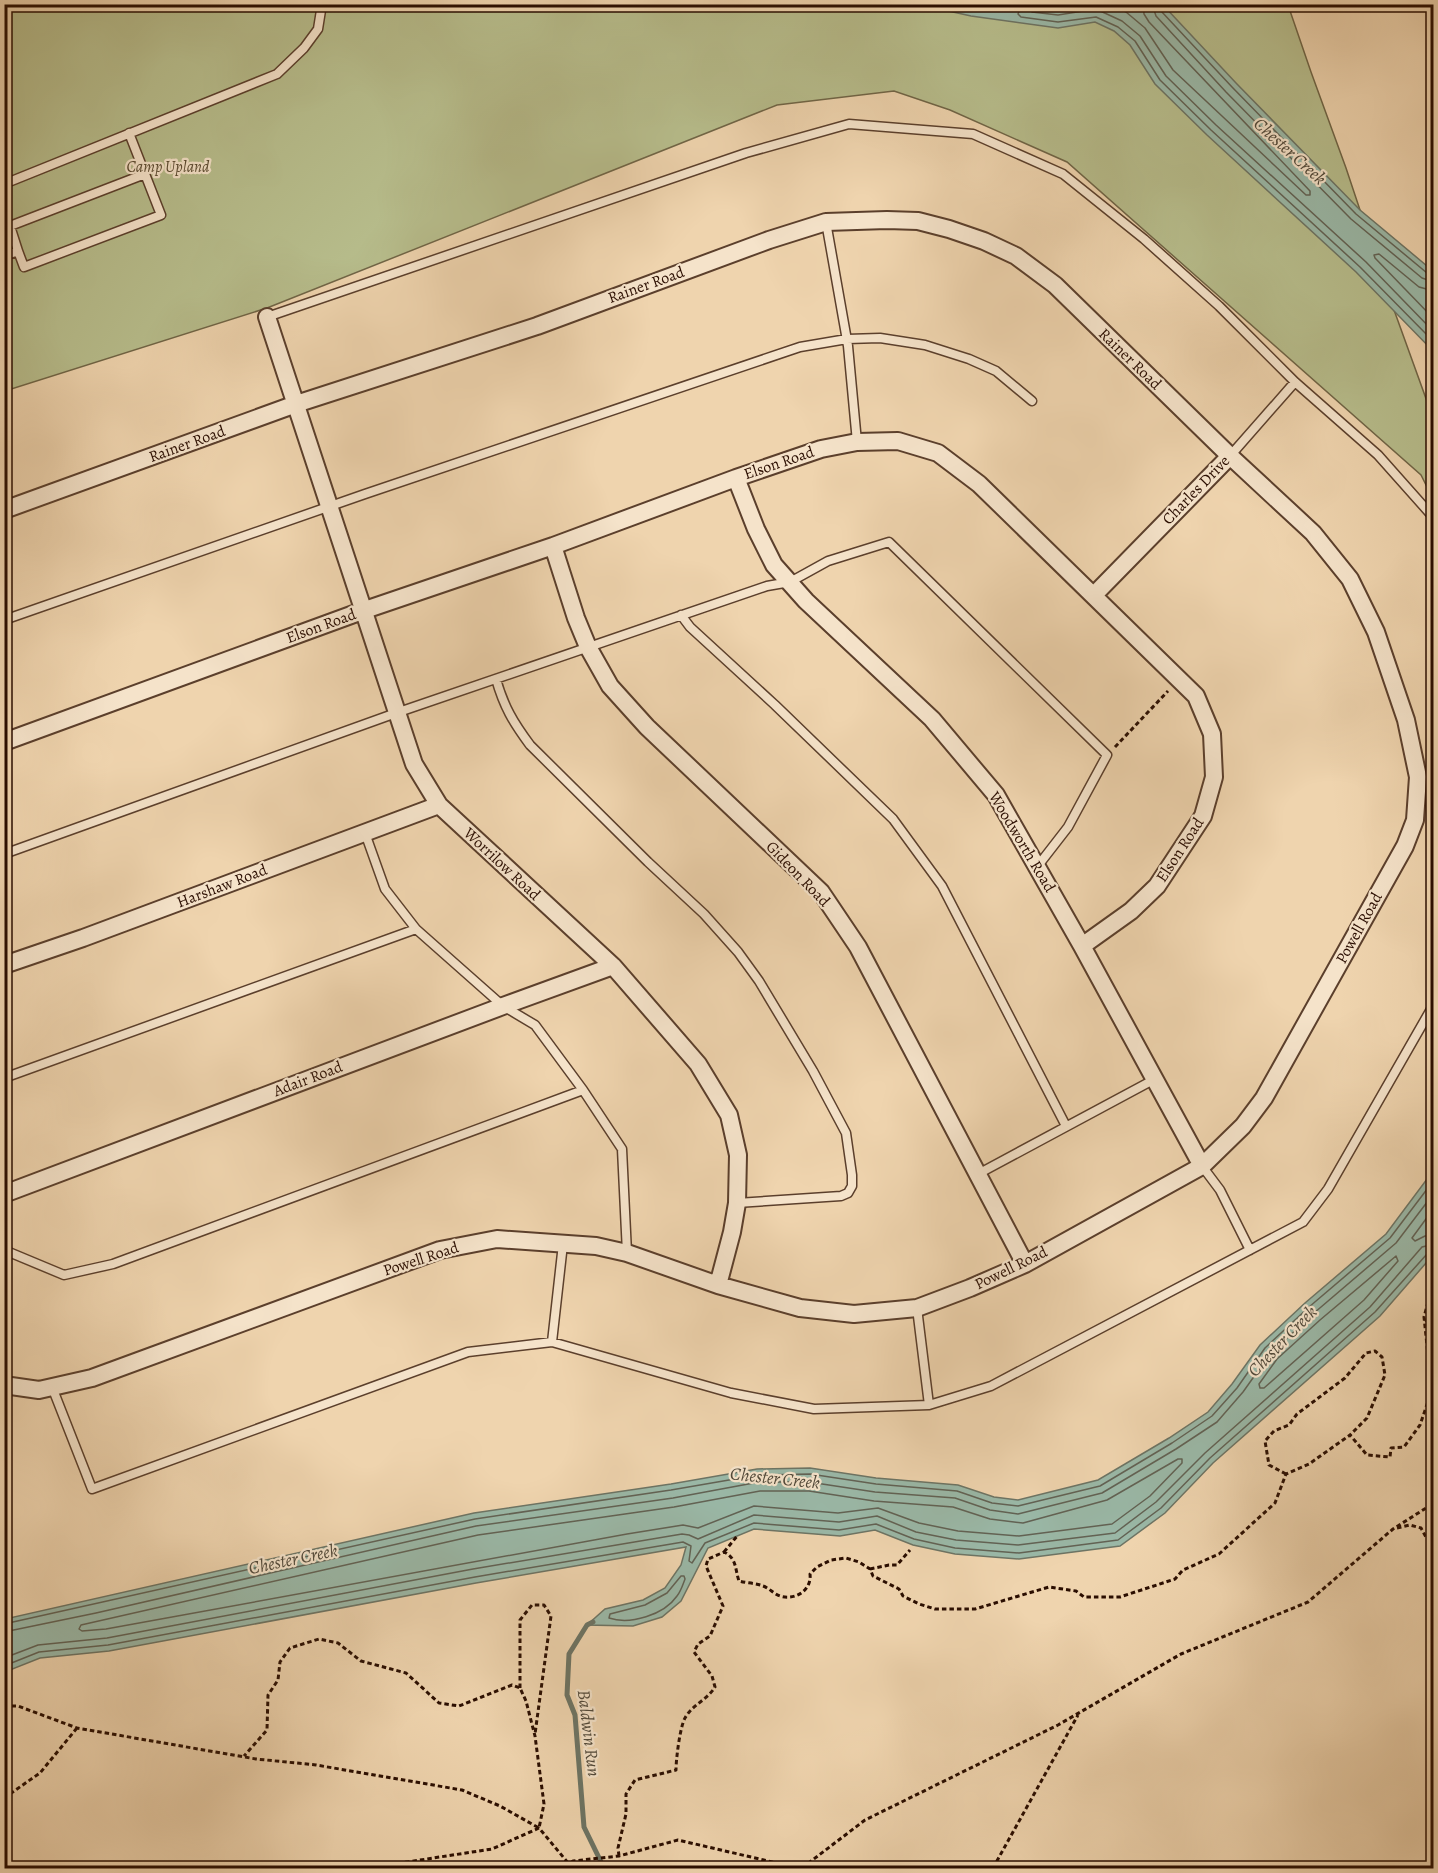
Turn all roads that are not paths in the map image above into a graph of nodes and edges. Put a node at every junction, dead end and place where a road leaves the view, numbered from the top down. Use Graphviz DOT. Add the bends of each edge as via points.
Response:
graph roads {
  1 [pos="322,4"];
  2 [pos="129,133"];
  3 [pos="145,174"];
  4 [pos="4,183"];
  5 [pos="826,222"];
  6 [pos="18,251"];
  7 [pos="4,256"];
  8 [pos="267,317"];
  9 [pos="847,339"];
  10 [pos="1295,382"];
  11 [pos="1032,401"];
  12 [pos="296,404"];
  13 [pos="857,441"];
  14 [pos="1230,456"];
  15 [pos="736,478"];
  16 [pos="329,506"];
  17 [pos="4,510"];
  18 [pos="1434,518"];
  19 [pos="553,546"];
  20 [pos="790,582"];
  21 [pos="1094,595"];
  22 [pos="362,611"];
  23 [pos="681,615"];
  24 [pos="4,620"];
  25 [pos="588,647"];
  26 [pos="496,679"];
  27 [pos="396,713"];
  28 [pos="4,742"];
  29 [pos="439,805"];
  30 [pos="365,833"];
  31 [pos="4,854"];
  32 [pos="1037,867"];
  33 [pos="416,929"];
  34 [pos="1082,946"];
  35 [pos="4,965"];
  36 [pos="613,966"];
  37 [pos="1434,1004"];
  38 [pos="503,1006"];
  39 [pos="4,1078"];
  40 [pos="1155,1079"];
  41 [pos="584,1090"];
  42 [pos="1066,1126"];
  43 [pos="1202,1166"];
  44 [pos="978,1174"];
  45 [pos="4,1194"];
  46 [pos="737,1203"];
  47 [pos="563,1244"];
  48 [pos="4,1250"];
  49 [pos="1250,1250"];
  50 [pos="627,1253"];
  51 [pos="1025,1263"];
  52 [pos="718,1285"];
  53 [pos="917,1308"];
  54 [pos="552,1342"];
  55 [pos="4,1385"];
  56 [pos="52,1387"];
  57 [pos="929,1405"];
  1 -- 2 [label="lane" via="318,29 277,74"];
  2 -- 3 [label="lane"];
  2 -- 4 [label="lane"];
  3 -- 6 [label="lane" via="10,226"];
  3 -- 6 [label="lane" via="161,215 24,267"];
  5 -- 9 [label="lane"];
  5 -- 12 [label="street, Rainer Road" via="537,326"];
  5 -- 14 [label="street, Rainer Road" via="918,221 1016,256 1055,285"];
  6 -- 7 [label="lane"];
  8 -- 10 [label="lane" via="746,153 849,124 973,134 1063,174 1220,306"];
  8 -- 12 [label="street, Worrilow Road"];
  9 -- 11 [label="lane" via="891,339 969,359 996,371"];
  9 -- 13 [label="lane"];
  9 -- 16 [label="lane" via="800,347"];
  10 -- 14 [label="lane, Charles Drive"];
  10 -- 18 [label="lane" via="1378,455"];
  12 -- 16 [label="street, Worrilow Road"];
  12 -- 17 [label="street, Rainer Road"];
  13 -- 15 [label="street, Elson Road"];
  13 -- 21 [label="street, Elson Road" via="898,441 938,453 980,484"];
  14 -- 21 [label="street, Charles Drive"];
  14 -- 43 [label="street, Powell Road" via="1312,533 1350,579 1376,632 1406,720 1418,777 1415,820 1400,856 1264,1098"];
  15 -- 19 [label="street, Elson Road"];
  15 -- 20 [label="street, Woodworth Road" via="774,564"];
  16 -- 22 [label="street, Worrilow Road"];
  16 -- 24 [label="lane"];
  19 -- 22 [label="street, Elson Road"];
  19 -- 25 [label="street, Gideon Road"];
  20 -- 23 [label="lane"];
  20 -- 32 [label="street, Woodworth Road" via="933,719 996,795"];
  20 -- 32 [label="lane" via="828,561 889,542 1107,755 1068,827"];
  21 -- 34 [label="street, Elson Road" via="1196,696 1212,734 1214,777 1203,816 1156,886"];
  22 -- 27 [label="street, Worrilow Road"];
  22 -- 28 [label="street, Elson Road"];
  23 -- 25 [label="lane"];
  23 -- 42 [label="lane" via="893,819 942,886"];
  25 -- 26 [label="lane"];
  25 -- 44 [label="street, Gideon Road" via="610,686 647,727 821,892 858,947"];
  26 -- 27 [label="lane"];
  26 -- 46 [label="lane" via="503,703 530,746 704,914 738,952 813,1071 846,1132 852,1175 848,1193"];
  27 -- 29 [label="street, Worrilow Road" via="414,764"];
  27 -- 31 [label="lane"];
  29 -- 30 [label="street, Harshaw Road"];
  29 -- 36 [label="street, Worrilow Road"];
  30 -- 33 [label="lane" via="384,889"];
  30 -- 35 [label="street, Harshaw Road"];
  32 -- 34 [label="street, Woodworth Road"];
  33 -- 38 [label="lane"];
  33 -- 39 [label="lane"];
  34 -- 40 [label="street, Woodworth Road"];
  36 -- 38 [label="street, Adair Road"];
  36 -- 46 [label="street, Worrilow Road" via="698,1064 729,1115 738,1155"];
  37 -- 49 [label="lane" via="1328,1190 1303,1222"];
  38 -- 41 [label="lane" via="535,1025"];
  38 -- 45 [label="street, Adair Road"];
  40 -- 42 [label="lane"];
  40 -- 43 [label="street, Woodworth Road"];
  41 -- 48 [label="lane" via="113,1264 64,1275"];
  41 -- 50 [label="lane" via="622,1149"];
  42 -- 44 [label="lane"];
  43 -- 49 [label="lane, Woodworth Road" via="1220,1190"];
  43 -- 51 [label="street, Powell Road"];
  44 -- 51 [label="street, Gideon Road"];
  46 -- 52 [label="street, Worrilow Road"];
  47 -- 50 [label="street, Powell Road"];
  47 -- 54 [label="lane"];
  47 -- 56 [label="street, Powell Road" via="497,1239 440,1250 92,1378"];
  49 -- 57 [label="lane" via="991,1386"];
  50 -- 52 [label="street, Powell Road"];
  51 -- 53 [label="street, Powell Road"];
  52 -- 53 [label="street, Powell Road" via="800,1308 854,1314"];
  53 -- 57 [label="lane"];
  54 -- 56 [label="lane" via="468,1352 92,1490"];
  54 -- 57 [label="lane" via="731,1393 814,1409"];
  55 -- 56 [label="street, Powell Road" via="39,1390"];
}
